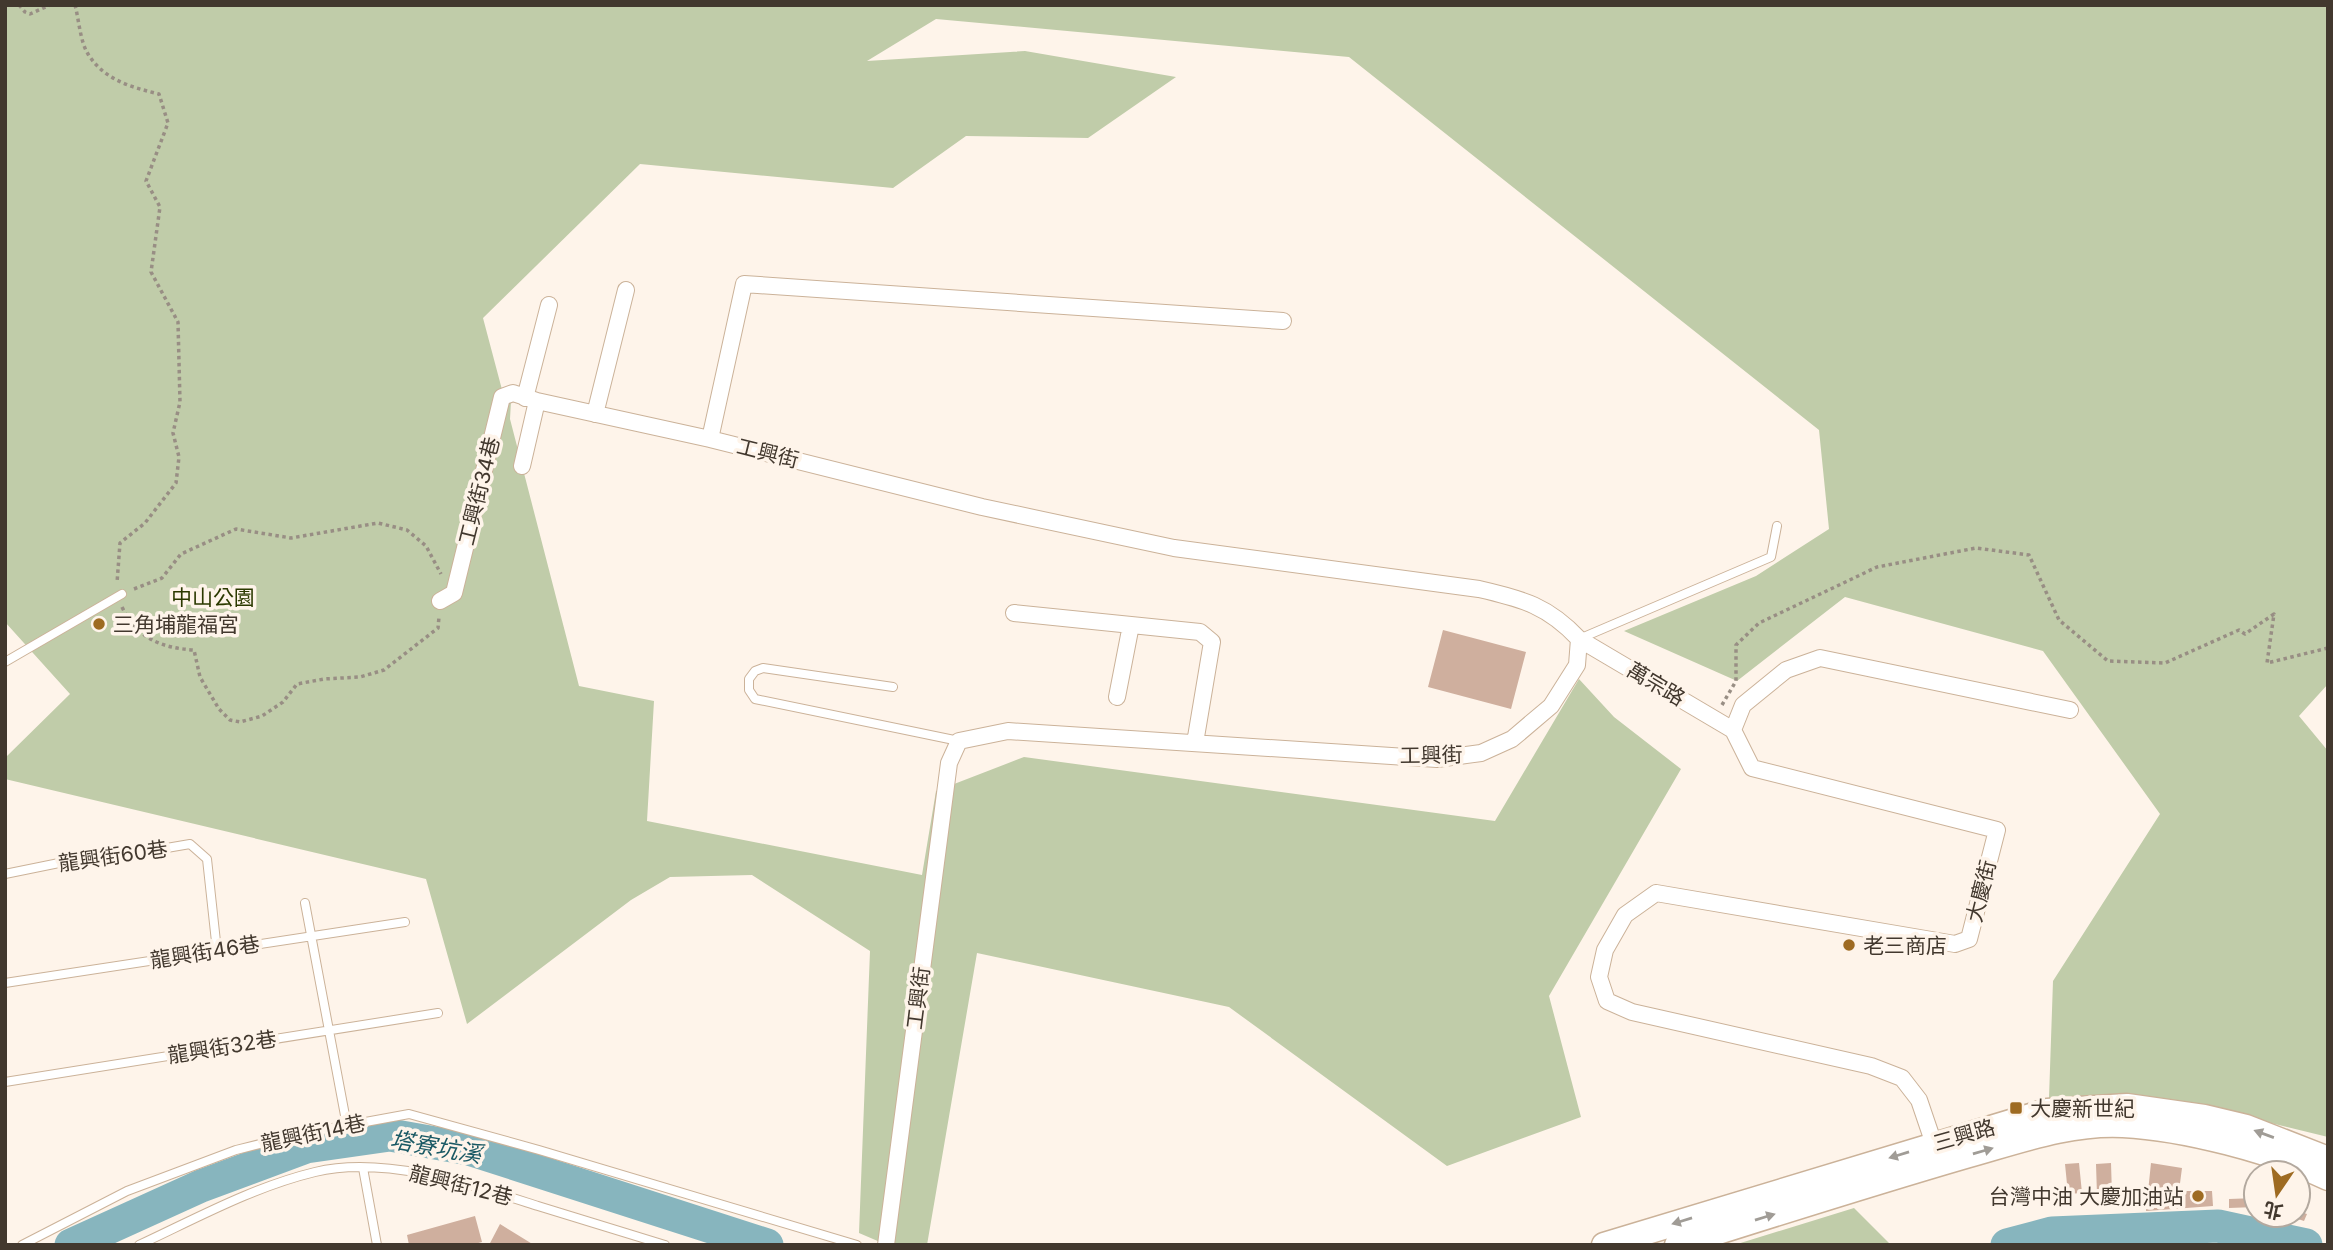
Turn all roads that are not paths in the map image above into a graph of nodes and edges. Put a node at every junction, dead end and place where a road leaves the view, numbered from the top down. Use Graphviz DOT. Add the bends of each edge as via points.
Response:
graph roads {
  1 [pos="626,290"];
  2 [pos="549,305"];
  3 [pos="1283,321"];
  4 [pos="531,399"];
  5 [pos="595,414"];
  6 [pos="710,439"];
  7 [pos="522,467"];
  8 [pos="1777,526"];
  9 [pos="120,596"];
  10 [pos="440,601"];
  11 [pos="1014,613"];
  12 [pos="1131,625"];
  13 [pos="1579,639"];
  14 [pos="5,662"];
  15 [pos="893,687"];
  16 [pos="1117,696"];
  17 [pos="2070,710"];
  18 [pos="1733,730"];
  19 [pos="959,741"];
  20 [pos="1195,743"];
  21 [pos="5,874"];
  22 [pos="305,903"];
  23 [pos="405,922"];
  24 [pos="311,936"];
  25 [pos="217,951"];
  26 [pos="5,983"];
  27 [pos="438,1013"];
  28 [pos="329,1030"];
  29 [pos="5,1082"];
  30 [pos="347,1126"];
  31 [pos="1937,1154"];
  32 [pos="2328,1159"];
  33 [pos="363,1168"];
  34 [pos="2328,1178"];
  35 [pos="22,1245"];
  36 [pos="139,1245"];
  37 [pos="377,1245"];
  38 [pos="665,1245"];
  39 [pos="858,1245"];
  40 [pos="886,1245"];
  41 [pos="1604,1245"];
  42 [pos="1677,1245"];
  1 -- 5 [label="street"];
  2 -- 4 [label="street"];
  3 -- 6 [label="street, 工興街" via="744,284"];
  4 -- 5 [label="street, 工興街"];
  4 -- 7 [label="street"];
  4 -- 10 [label="street, 工興街34巷" via="513,393 502,397 454,593"];
  5 -- 6 [label="street, 工興街"];
  6 -- 13 [label="street, 工興街" via="982,507 1174,548 1479,589 1521,599 1561,620"];
  8 -- 13 [label="lane" via="1771,558"];
  9 -- 14 [label="lane"];
  11 -- 12 [label="street"];
  12 -- 16 [label="street"];
  12 -- 20 [label="street" via="1200,632 1212,642"];
  13 -- 18 [label="street, 萬宗路"];
  13 -- 20 [label="street, 工興街" via="1577,665 1551,706 1512,739 1481,753 1437,759"];
  15 -- 19 [label="lane" via="763,668 749,679 755,699"];
  17 -- 18 [label="street" via="1820,658 1786,670 1743,705"];
  18 -- 31 [label="street, 大慶街" via="1752,768 1997,830 1969,939 1955,944 1656,893 1625,915 1605,950 1599,977 1607,1001 1632,1013 1871,1066 1902,1078 1919,1100"];
  19 -- 20 [label="street, 工興街" via="1008,731"];
  19 -- 40 [label="street, 工興街" via="949,762"];
  21 -- 25 [label="lane, 龍興街60巷" via="113,852 190,844 207,859"];
  22 -- 24 [label="lane"];
  23 -- 24 [label="lane, 龍興街46巷"];
  24 -- 25 [label="lane, 龍興街46巷"];
  24 -- 28 [label="lane"];
  25 -- 26 [label="lane, 龍興街46巷"];
  27 -- 28 [label="lane, 龍興街32巷"];
  28 -- 29 [label="lane, 龍興街32巷"];
  28 -- 30 [label="lane"];
  30 -- 35 [label="lane, 龍興街14巷" via="236,1150 127,1191"];
  30 -- 39 [label="lane, 龍興街14巷" via="409,1114"];
  32 -- 31 [label="main road, 三興路, one-way" via="2246,1127 2127,1106 2047,1111"];
  31 -- 34 [label="main road, 三興路, one-way" via="2055,1131 2122,1124 2217,1140"];
  31 -- 41 [label="main road, 三興路, one-way"];
  42 -- 31 [label="main road, 三興路, one-way"];
  33 -- 36 [label="lane, 龍興街12巷" via="318,1171 258,1189"];
  33 -- 37 [label="lane"];
  33 -- 38 [label="lane, 龍興街12巷" via="412,1171"];
}
